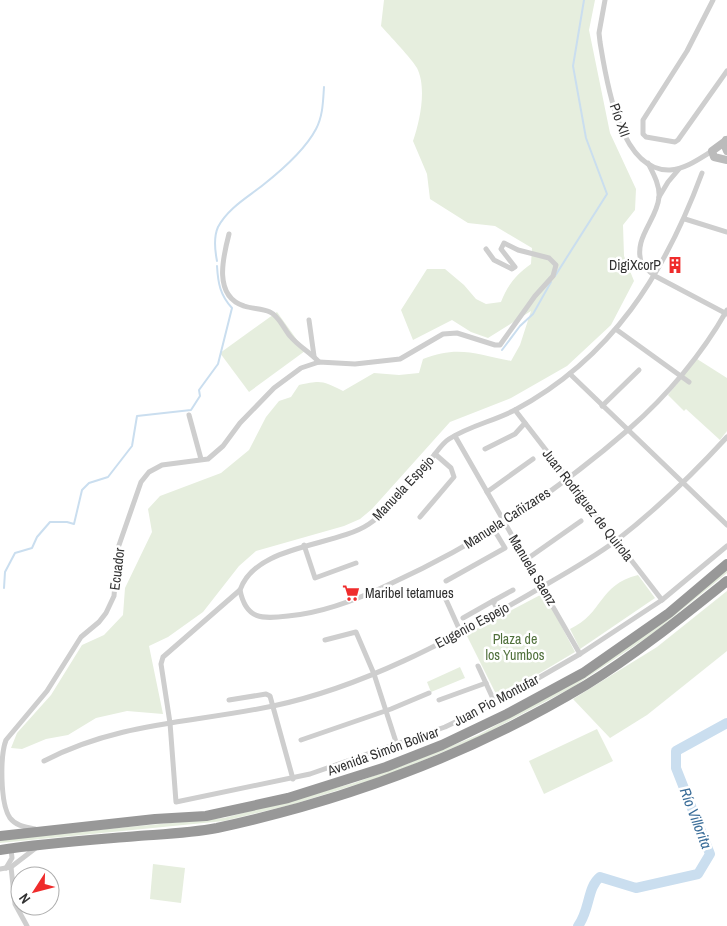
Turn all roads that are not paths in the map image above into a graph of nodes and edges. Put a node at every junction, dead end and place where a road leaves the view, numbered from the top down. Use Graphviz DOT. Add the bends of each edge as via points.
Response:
graph roads {
  1 [pos="605,0"];
  2 [pos="713,0"];
  3 [pos="727,71"];
  4 [pos="727,140"];
  5 [pos="727,151"];
  6 [pos="712,153"];
  7 [pos="727,160"];
  8 [pos="648,162"];
  9 [pos="682,168"];
  10 [pos="702,173"];
  11 [pos="659,198"];
  12 [pos="685,219"];
  13 [pos="727,232"];
  14 [pos="229,234"];
  15 [pos="486,249"];
  16 [pos="655,276"];
  17 [pos="726,312"];
  18 [pos="309,320"];
  19 [pos="617,330"];
  20 [pos="314,357"];
  21 [pos="319,362"];
  22 [pos="639,370"];
  23 [pos="570,374"];
  24 [pos="680,375"];
  25 [pos="689,382"];
  26 [pos="602,406"];
  27 [pos="515,410"];
  28 [pos="189,415"];
  29 [pos="525,423"];
  30 [pos="628,430"];
  31 [pos="455,436"];
  32 [pos="727,437"];
  33 [pos="484,449"];
  34 [pos="435,454"];
  35 [pos="201,459"];
  36 [pos="533,459"];
  37 [pos="568,478"];
  38 [pos="684,484"];
  39 [pos="487,492"];
  40 [pos="420,517"];
  41 [pos="581,521"];
  42 [pos="504,522"];
  43 [pos="727,525"];
  44 [pos="493,528"];
  45 [pos="616,541"];
  46 [pos="304,545"];
  47 [pos="727,546"];
  48 [pos="528,559"];
  49 [pos="356,563"];
  50 [pos="727,564"];
  51 [pos="446,581"];
  52 [pos="727,582"];
  53 [pos="543,586"];
  54 [pos="240,590"];
  55 [pos="513,590"];
  56 [pos="443,593"];
  57 [pos="662,600"];
  58 [pos="493,601"];
  59 [pos="499,612"];
  60 [pos="462,618"];
  61 [pos="462,633"];
  62 [pos="325,640"];
  63 [pos="580,654"];
  64 [pos="478,666"];
  65 [pos="374,674"];
  66 [pos="486,683"];
  67 [pos="429,693"];
  68 [pos="229,700"];
  69 [pos="439,700"];
  70 [pos="495,703"];
  71 [pos="274,706"];
  72 [pos="386,711"];
  73 [pos="170,723"];
  74 [pos="302,740"];
  75 [pos="396,745"];
  76 [pos="44,761"];
  77 [pos="1,774"];
  78 [pos="293,778"];
  79 [pos="176,802"];
  80 [pos="40,830"];
  81 [pos="0,836"];
  82 [pos="42,844"];
  83 [pos="11,848"];
  84 [pos="0,850"];
  85 [pos="8,868"];
  86 [pos="0,869"];
  87 [pos="27,926"];
  1 -- 8 [label="street, Pío XII" via="599,33 614,109 627,142"];
  2 -- 3 [label="street" via="687,51 643,120 643,134 678,140"];
  4 -- 5 [label="street"];
  4 -- 6 [label="street"];
  6 -- 7 [label="street" via="716,159"];
  6 -- 9 [label="street"];
  8 -- 9 [label="street, Pío XII" via="663,169"];
  8 -- 11 [label="street"];
  9 -- 11 [label="street" via="668,182"];
  10 -- 12 [label="street, Manuela Espejo"];
  11 -- 16 [label="street" via="640,244 642,265"];
  12 -- 13 [label="street"];
  12 -- 16 [label="street, Manuela Espejo"];
  14 -- 20 [label="street" via="222,260 226,290 242,306 272,313 292,338"];
  15 -- 21 [label="street" via="494,260 512,269 514,264 501,249 504,243 549,258 556,265 553,276 500,345 451,333 443,334 400,359 355,364"];
  16 -- 17 [label="street"];
  16 -- 19 [label="street, Manuela Espejo"];
  17 -- 24 [label="street, Manuela Cañizares"];
  18 -- 20 [label="street"];
  19 -- 23 [label="street, Manuela Espejo"];
  19 -- 24 [label="street"];
  20 -- 21 [label="street"];
  21 -- 35 [label="street, Ecuador" via="293,372 274,388 222,446 208,459"];
  22 -- 26 [label="street"];
  23 -- 26 [label="street"];
  23 -- 27 [label="street, Manuela Espejo"];
  24 -- 25 [label="street"];
  24 -- 30 [label="street, Manuela Cañizares"];
  26 -- 30 [label="street"];
  27 -- 29 [label="street, Juan Rodriguez de Quirola"];
  27 -- 31 [label="street, Manuela Espejo"];
  28 -- 35 [label="street"];
  29 -- 33 [label="street" via="515,434"];
  29 -- 37 [label="street, Juan Rodriguez de Quirola"];
  30 -- 37 [label="street, Manuela Cañizares"];
  30 -- 38 [label="street"];
  31 -- 34 [label="street, Manuela Espejo"];
  31 -- 39 [label="street, Manuela Saenz"];
  32 -- 38 [label="street, Eugenio Espejo"];
  34 -- 40 [label="street" via="451,468 454,477"];
  34 -- 46 [label="street, Manuela Espejo" via="370,524"];
  35 -- 77 [label="street, Ecuador" via="198,462 162,465 149,472 141,482 118,548 114,596 106,613 81,637 47,691 6,740 0,759"];
  36 -- 39 [label="street"];
  37 -- 42 [label="street, Manuela Cañizares"];
  37 -- 45 [label="street, Juan Rodriguez de Quirola"];
  38 -- 43 [label="street"];
  38 -- 45 [label="street, Eugenio Espejo"];
  39 -- 42 [label="street, Manuela Saenz"];
  41 -- 48 [label="street"];
  42 -- 44 [label="street, Manuela Cañizares"];
  42 -- 48 [label="street, Manuela Saenz"];
  44 -- 51 [label="street" via="504,548"];
  44 -- 54 [label="street, Manuela Cañizares" via="385,587 305,615 267,618 254,615 242,603"];
  45 -- 53 [label="street, Eugenio Espejo"];
  45 -- 57 [label="street, Juan Rodriguez de Quirola"];
  46 -- 49 [label="street" via="315,578"];
  46 -- 54 [label="street, Manuela Espejo" via="251,571 244,578"];
  47 -- 57 [label="street, Juan Pio Montufar"];
  48 -- 53 [label="street, Manuela Saenz"];
  50 -- 80 [label="highway, Avenida Simón Bolívar" via="669,613 583,673 507,714 394,764 288,798 206,816"];
  52 -- 82 [label="highway, Avenida Simón Bolívar" via="675,623 587,684 507,729 406,772 293,808 216,828"];
  53 -- 59 [label="street, Eugenio Espejo"];
  53 -- 63 [label="street, Manuela Saenz"];
  54 -- 73 [label="street, Manuela Espejo" via="163,657 161,664"];
  55 -- 58 [label="street"];
  56 -- 61 [label="street"];
  57 -- 63 [label="street, Juan Pio Montufar"];
  58 -- 59 [label="street"];
  58 -- 60 [label="street"];
  59 -- 61 [label="street, Eugenio Espejo"];
  61 -- 65 [label="street, Eugenio Espejo"];
  62 -- 65 [label="street" via="356,632"];
  63 -- 70 [label="street, Juan Pio Montufar"];
  64 -- 66 [label="street"];
  65 -- 71 [label="street, Eugenio Espejo"];
  65 -- 72 [label="street"];
  66 -- 69 [label="street"];
  66 -- 70 [label="street"];
  67 -- 72 [label="street"];
  68 -- 71 [label="street" via="266,694"];
  70 -- 75 [label="street, Juan Pio Montufar" via="445,727"];
  71 -- 73 [label="street, Eugenio Espejo"];
  71 -- 78 [label="street"];
  72 -- 74 [label="street"];
  72 -- 75 [label="street"];
  73 -- 76 [label="street, Eugenio Espejo" via="98,737"];
  73 -- 79 [label="street, Manuela Espejo"];
  75 -- 78 [label="street, Juan Pio Montufar"];
  77 -- 80 [label="street, Ecuador" via="7,814 15,823"];
  78 -- 79 [label="street, Juan Pio Montufar"];
  80 -- 81 [label="highway, Avenida Simón Bolívar"];
  82 -- 83 [label="highway, Avenida Simón Bolívar"];
  82 -- 85 [label="street"];
  83 -- 84 [label="highway, Avenida Simón Bolívar"];
  83 -- 85 [label="street"];
  85 -- 86 [label="street"];
  85 -- 87 [label="street" via="15,904"];
}
